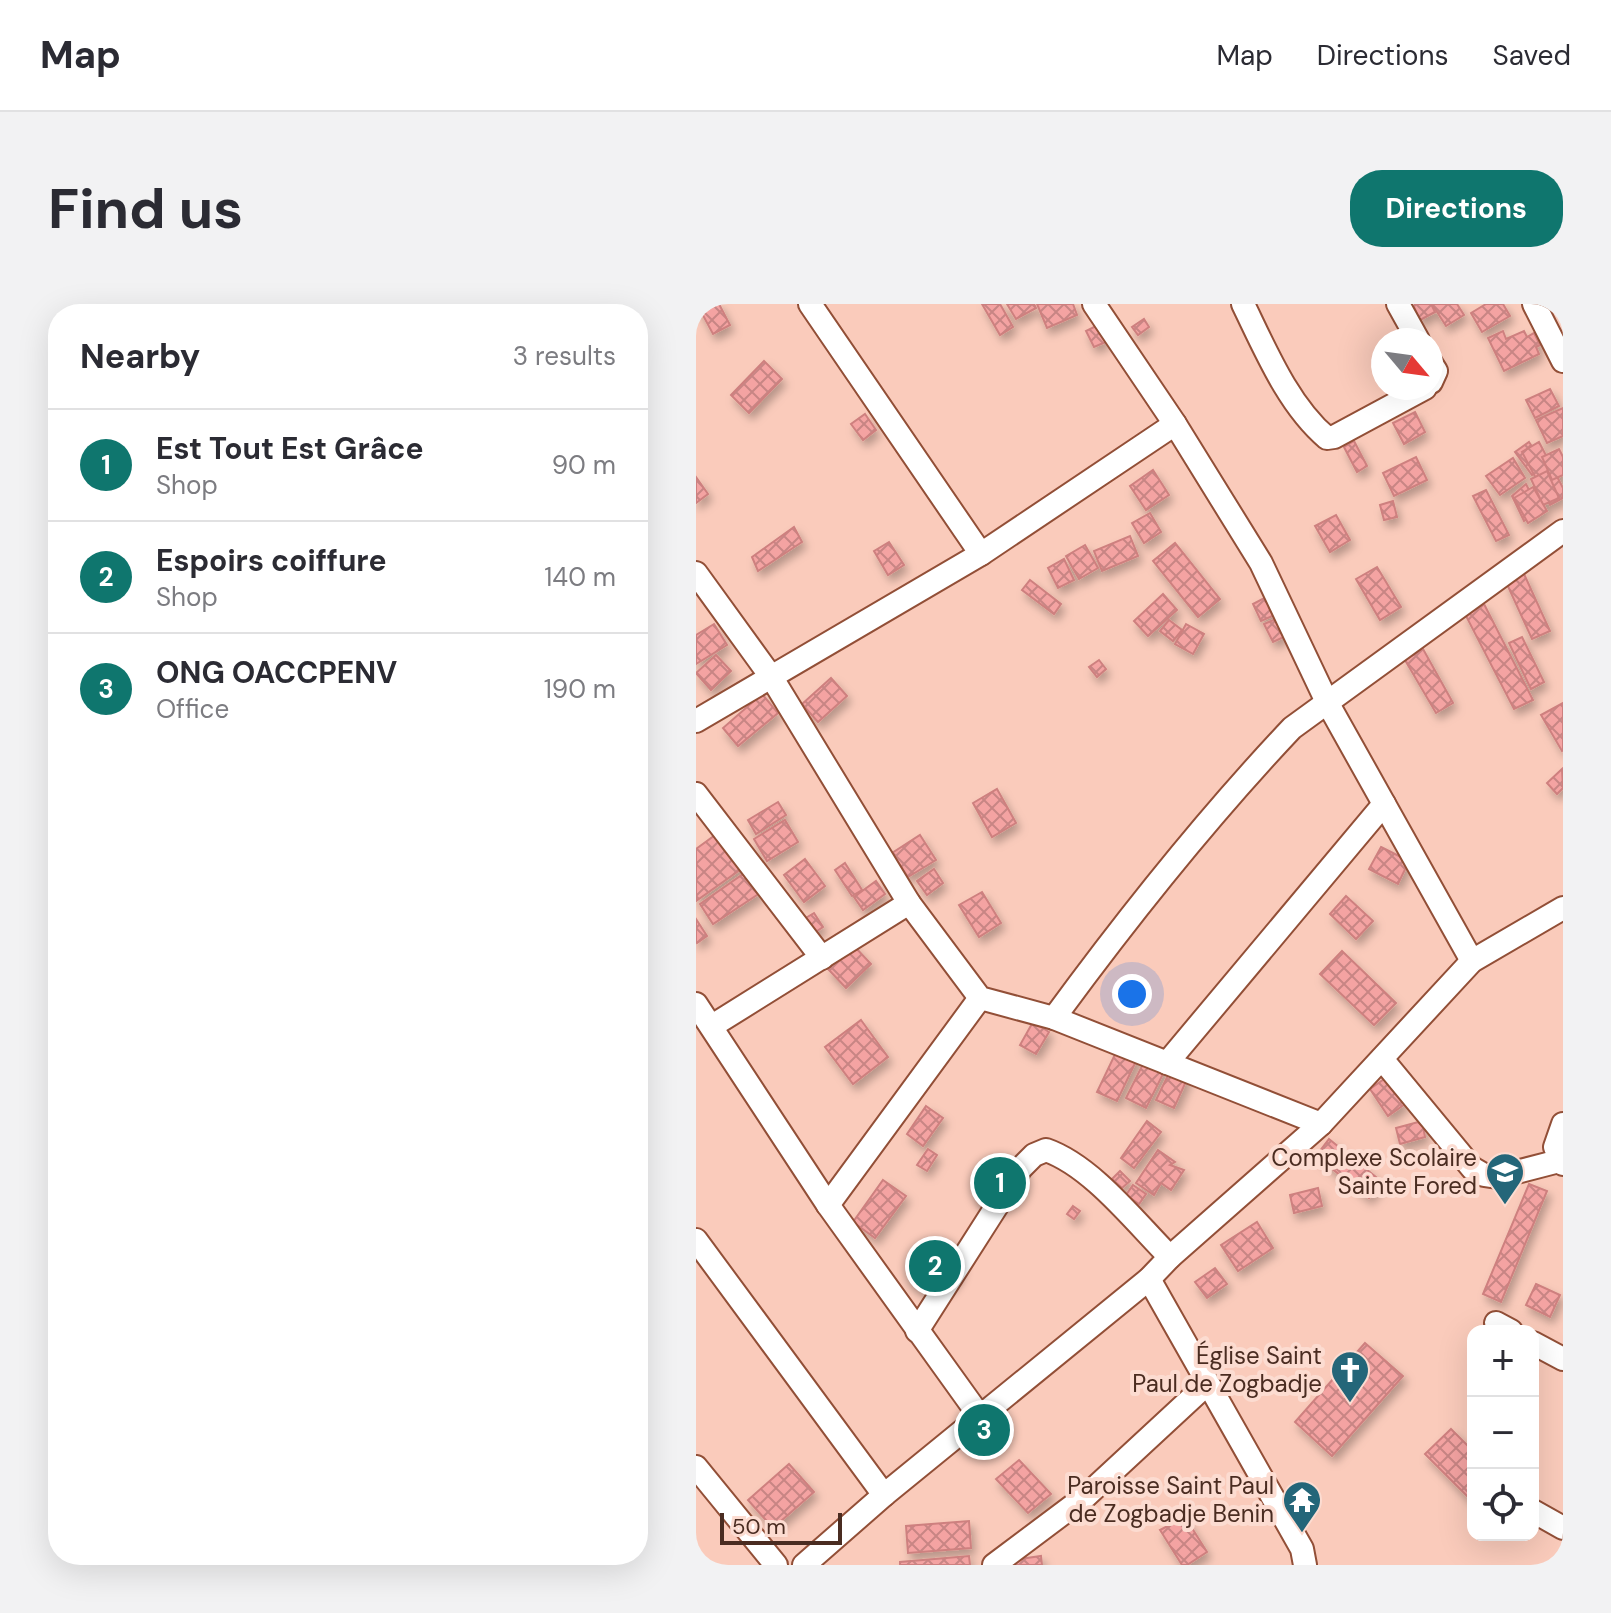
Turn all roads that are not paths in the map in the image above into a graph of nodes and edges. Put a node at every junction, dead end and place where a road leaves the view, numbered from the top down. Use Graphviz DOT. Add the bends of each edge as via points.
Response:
graph roads {
  1 [pos="810,304"];
  2 [pos="1094,304"];
  3 [pos="1243,304"];
  4 [pos="1398,304"];
  5 [pos="1534,304"];
  6 [pos="1411,328"];
  7 [pos="1563,361"];
  8 [pos="1403,400"];
  9 [pos="1175,424"];
  10 [pos="1563,531"];
  11 [pos="981,554"];
  12 [pos="696,573"];
  13 [pos="772,678"];
  14 [pos="1327,702"];
  15 [pos="696,721"];
  16 [pos="696,794"];
  17 [pos="1384,804"];
  18 [pos="909,903"];
  19 [pos="1563,908"];
  20 [pos="822,958"];
  21 [pos="1472,961"];
  22 [pos="980,998"];
  23 [pos="696,1004"];
  24 [pos="1054,1018"];
  25 [pos="712,1026"];
  26 [pos="1382,1059"];
  27 [pos="1167,1063"];
  28 [pos="1321,1124"];
  29 [pos="1563,1124"];
  30 [pos="1561,1163"];
  31 [pos="828,1205"];
  32 [pos="696,1240"];
  33 [pos="1170,1257"];
  34 [pos="1149,1279"];
  35 [pos="917,1331"];
  36 [pos="1539,1346"];
  37 [pos="1563,1359"];
  38 [pos="1207,1384"];
  39 [pos="981,1418"];
  40 [pos="696,1467"];
  41 [pos="884,1495"];
  42 [pos="1539,1514"];
  43 [pos="1563,1528"];
  44 [pos="771,1563"];
  45 [pos="804,1565"];
  46 [pos="994,1565"];
  47 [pos="1305,1565"];
  1 -- 11 [label="street"];
  2 -- 9 [label="street"];
  3 -- 8 [label="street" via="1293,398 1327,438"];
  4 -- 6 [label="street"];
  5 -- 7 [label="street"];
  9 -- 11 [label="street"];
  9 -- 14 [label="street" via="1261,563"];
  10 -- 14 [label="street"];
  11 -- 13 [label="street"];
  12 -- 13 [label="street"];
  13 -- 15 [label="street"];
  13 -- 18 [label="street"];
  14 -- 17 [label="street"];
  14 -- 24 [label="street" via="1292,728 1254,768 1128,917"];
  16 -- 20 [label="street"];
  17 -- 21 [label="street"];
  17 -- 27 [label="street"];
  18 -- 20 [label="street"];
  18 -- 22 [label="street"];
  19 -- 21 [label="street"];
  20 -- 25 [label="street"];
  21 -- 26 [label="street"];
  22 -- 24 [label="street"];
  22 -- 31 [label="street"];
  23 -- 25 [label="street"];
  24 -- 27 [label="street"];
  25 -- 31 [label="street"];
  26 -- 28 [label="street"];
  26 -- 30 [label="street" via="1472,1168 1484,1175"];
  27 -- 28 [label="street"];
  28 -- 33 [label="street"];
  29 -- 30 [label="street" via="1555,1147"];
  31 -- 35 [label="street"];
  32 -- 41 [label="street"];
  33 -- 34 [label="street"];
  33 -- 35 [label="street" via="1064,1157 1046,1150 1021,1168"];
  34 -- 38 [label="street"];
  34 -- 39 [label="street"];
  35 -- 39 [label="street"];
  36 -- 37 [label="street"];
  38 -- 46 [label="street" via="1086,1496"];
  38 -- 47 [label="street" via="1302,1549"];
  39 -- 41 [label="street"];
  40 -- 44 [label="street"];
  41 -- 45 [label="street"];
  42 -- 43 [label="street"];
}
